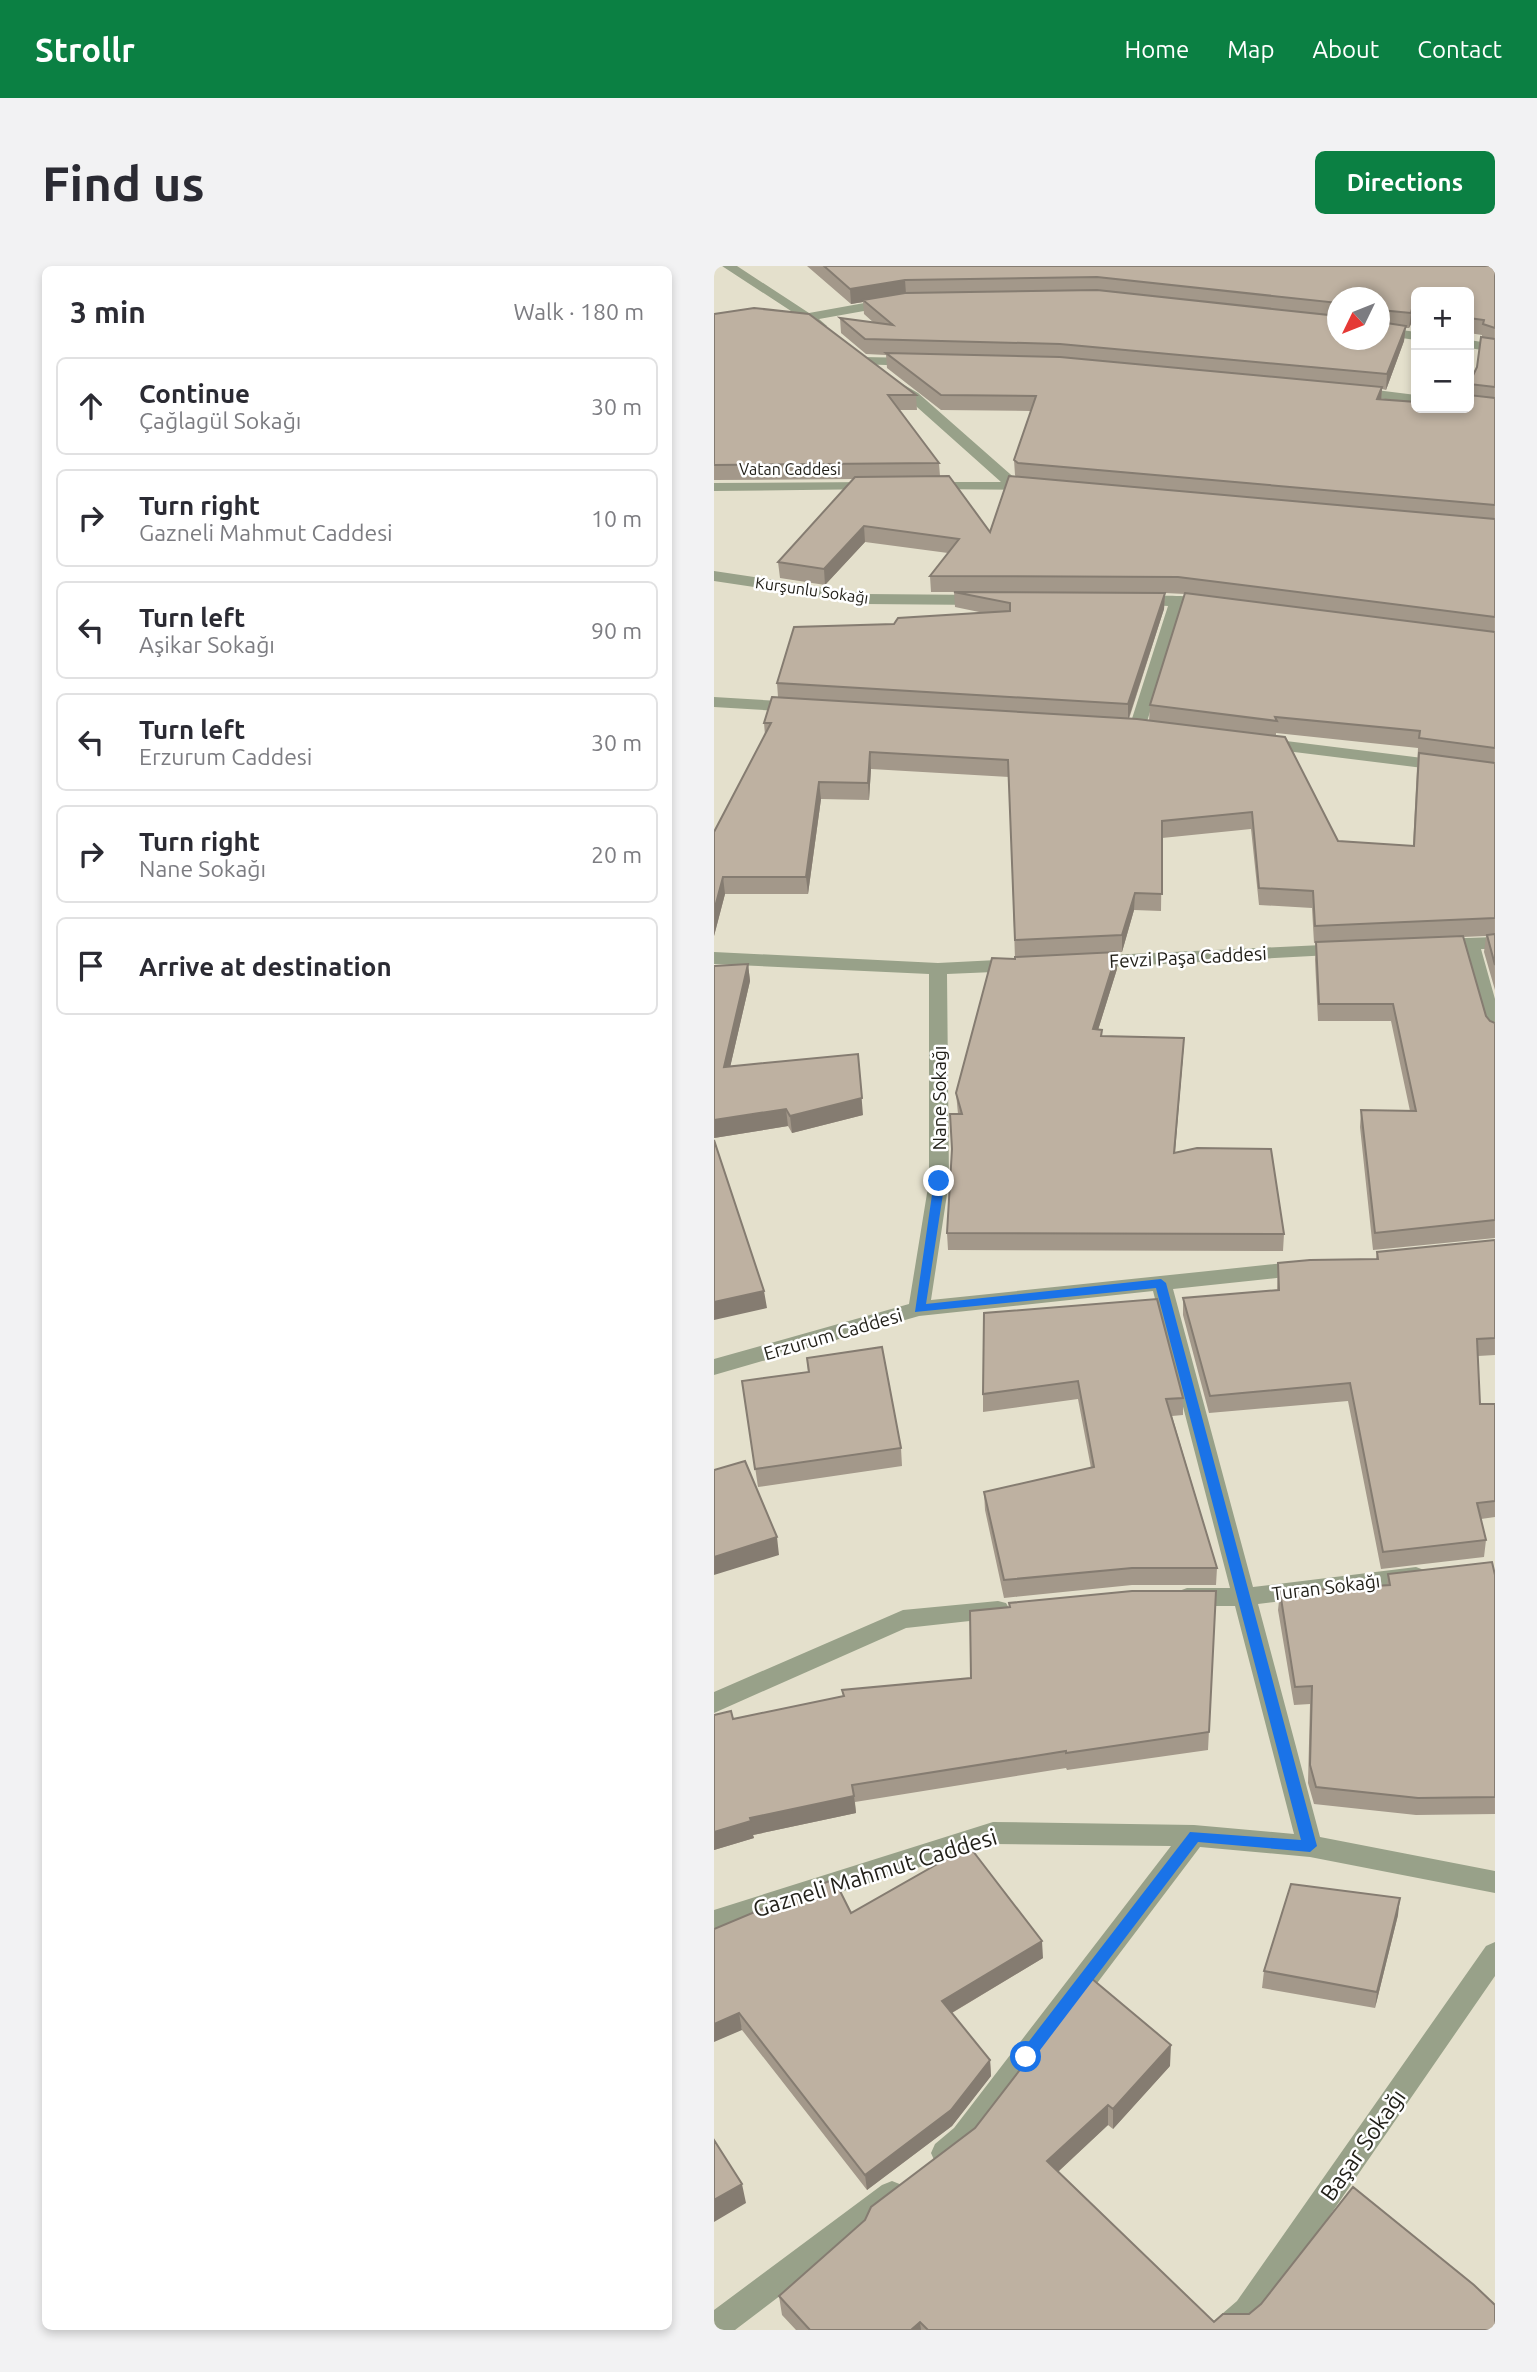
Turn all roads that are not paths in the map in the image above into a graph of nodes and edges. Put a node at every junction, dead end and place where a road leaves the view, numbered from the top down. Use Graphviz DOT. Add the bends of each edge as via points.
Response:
graph roads {
  1 [pos="735,267"];
  2 [pos="906,301"];
  3 [pos="802,313"];
  4 [pos="769,314"];
  5 [pos="1390,332"];
  6 [pos="830,335"];
  7 [pos="1411,335"];
  8 [pos="1474,345"];
  9 [pos="1495,348"];
  10 [pos="928,363"];
  11 [pos="1330,389"];
  12 [pos="1411,397"];
  13 [pos="1013,485"];
  14 [pos="890,486"];
  15 [pos="918,486"];
  16 [pos="714,487"];
  17 [pos="1054,489"];
  18 [pos="714,576"];
  19 [pos="1000,600"];
  20 [pos="1123,601"];
  21 [pos="1177,601"];
  22 [pos="1232,608"];
  23 [pos="714,702"];
  24 [pos="810,708"];
  25 [pos="1137,728"];
  26 [pos="1247,741"];
  27 [pos="1495,772"];
  28 [pos="1495,943"];
  29 [pos="1470,944"];
  30 [pos="1415,947"];
  31 [pos="1361,949"];
  32 [pos="714,958"];
  33 [pos="1074,962"];
  34 [pos="1033,964"];
  35 [pos="938,969"];
  36 [pos="1495,1032"];
  37 [pos="1321,1266"];
  38 [pos="1161,1283"];
  39 [pos="919,1309"];
  40 [pos="714,1367"];
  41 [pos="1442,1573"];
  42 [pos="1169,1597"];
  43 [pos="1244,1597"];
  44 [pos="1025,1607"];
  45 [pos="714,1703"];
  46 [pos="1195,1836"];
  47 [pos="1310,1846"];
  48 [pos="1495,1882"];
  49 [pos="714,1922"];
  50 [pos="1495,1954"];
  51 [pos="714,2328"];
  52 [pos="1225,2330"];
  1 -- 3 [label="street"];
  2 -- 3 [label="street"];
  3 -- 4 [label="street"];
  3 -- 6 [label="street"];
  5 -- 7 [label="street"];
  8 -- 9 [label="street"];
  10 -- 13 [label="street" via="857,357 913,396"];
  11 -- 12 [label="street"];
  13 -- 15 [label="street"];
  13 -- 17 [label="street"];
  14 -- 16 [label="street, Vatan Caddesi"];
  18 -- 19 [label="street, Kurşunlu Sokağı" via="865,599"];
  20 -- 21 [label="street"];
  21 -- 22 [label="street"];
  21 -- 25 [label="street"];
  23 -- 24 [label="street"];
  26 -- 27 [label="street"];
  28 -- 29 [label="street"];
  29 -- 30 [label="street"];
  29 -- 36 [label="street"];
  31 -- 33 [label="street, Fevzi Paşa Caddesi"];
  32 -- 35 [label="street"];
  34 -- 35 [label="street"];
  35 -- 39 [label="street, Nane Sokağı" via="939,1181"];
  37 -- 38 [label="street, Erzurum Caddesi"];
  38 -- 39 [label="street, Erzurum Caddesi"];
  38 -- 43 [label="street"];
  39 -- 40 [label="street, Erzurum Caddesi"];
  41 -- 43 [label="street, Turan Sokağı"];
  42 -- 43 [label="street, Turan Sokağı"];
  43 -- 47 [label="street"];
  44 -- 45 [label="street" via="903,1619"];
  46 -- 47 [label="street, Gazneli Mahmut Caddesi"];
  46 -- 49 [label="street, Gazneli Mahmut Caddesi" via="993,1833"];
  46 -- 51 [label="street" via="964,2137"];
  47 -- 48 [label="street, Gazneli Mahmut Caddesi"];
  50 -- 52 [label="street, Başar Sokağı" via="1247,2311"];
}
